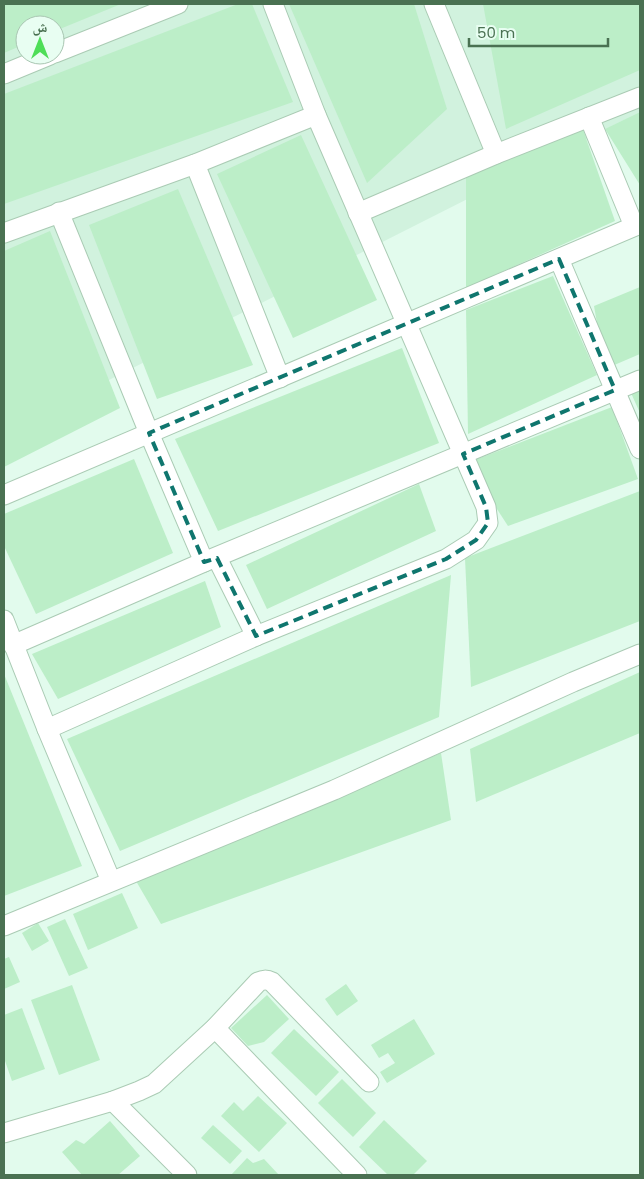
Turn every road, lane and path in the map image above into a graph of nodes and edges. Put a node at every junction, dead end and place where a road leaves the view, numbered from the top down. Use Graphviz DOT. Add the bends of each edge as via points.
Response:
graph roads {
  1 [pos="178,4"];
  2 [pos="273,4"];
  3 [pos="434,4"];
  4 [pos="65,49"];
  5 [pos="26,65"];
  6 [pos="4,74"];
  7 [pos="640,97"];
  8 [pos="316,115"];
  9 [pos="589,117"];
  10 [pos="496,154"];
  11 [pos="195,164"];
  12 [pos="59,212"];
  13 [pos="358,213"];
  14 [pos="637,225"];
  15 [pos="4,233"];
  16 [pos="559,259"];
  17 [pos="406,323"];
  18 [pos="280,378"];
  19 [pos="640,380"];
  20 [pos="615,390"];
  21 [pos="149,433"];
  22 [pos="640,449"];
  23 [pos="463,454"];
  24 [pos="4,495"];
  25 [pos="211,560"];
  26 [pos="4,620"];
  27 [pos="256,636"];
  28 [pos="13,645"];
  29 [pos="640,654"];
  30 [pos="47,728"];
  31 [pos="112,881"];
  32 [pos="4,926"];
  33 [pos="215,1028"];
  34 [pos="369,1082"];
  35 [pos="112,1101"];
  36 [pos="4,1133"];
  37 [pos="187,1175"];
  38 [pos="357,1175"];
  1 -- 4 [label="street"];
  2 -- 8 [label="street"];
  3 -- 10 [label="street"];
  5 -- 6 [label="street"];
  7 -- 9 [label="street"];
  8 -- 11 [label="street"];
  8 -- 13 [label="street"];
  9 -- 10 [label="street"];
  9 -- 14 [label="street"];
  10 -- 13 [label="street"];
  11 -- 12 [label="street"];
  11 -- 18 [label="street"];
  12 -- 15 [label="street"];
  12 -- 21 [label="street"];
  13 -- 17 [label="street"];
  14 -- 16 [label="street"];
  16 -- 17 [label="street"];
  16 -- 20 [label="street"];
  17 -- 18 [label="street"];
  17 -- 23 [label="street"];
  18 -- 21 [label="street"];
  19 -- 20 [label="street"];
  20 -- 22 [label="street"];
  20 -- 23 [label="street"];
  21 -- 24 [label="street"];
  21 -- 25 [label="street"];
  23 -- 25 [label="street"];
  23 -- 27 [label="street" via="486,507 488,523 476,540 446,559"];
  25 -- 27 [label="street"];
  25 -- 28 [label="street"];
  26 -- 28 [label="street"];
  27 -- 30 [label="street"];
  28 -- 30 [label="street"];
  29 -- 31 [label="street" via="334,790"];
  30 -- 31 [label="street"];
  31 -- 32 [label="street"];
  33 -- 34 [label="street" via="258,982 267,979"];
  33 -- 35 [label="street" via="154,1084"];
  33 -- 38 [label="street"];
  35 -- 36 [label="street"];
  35 -- 37 [label="street"];
}
